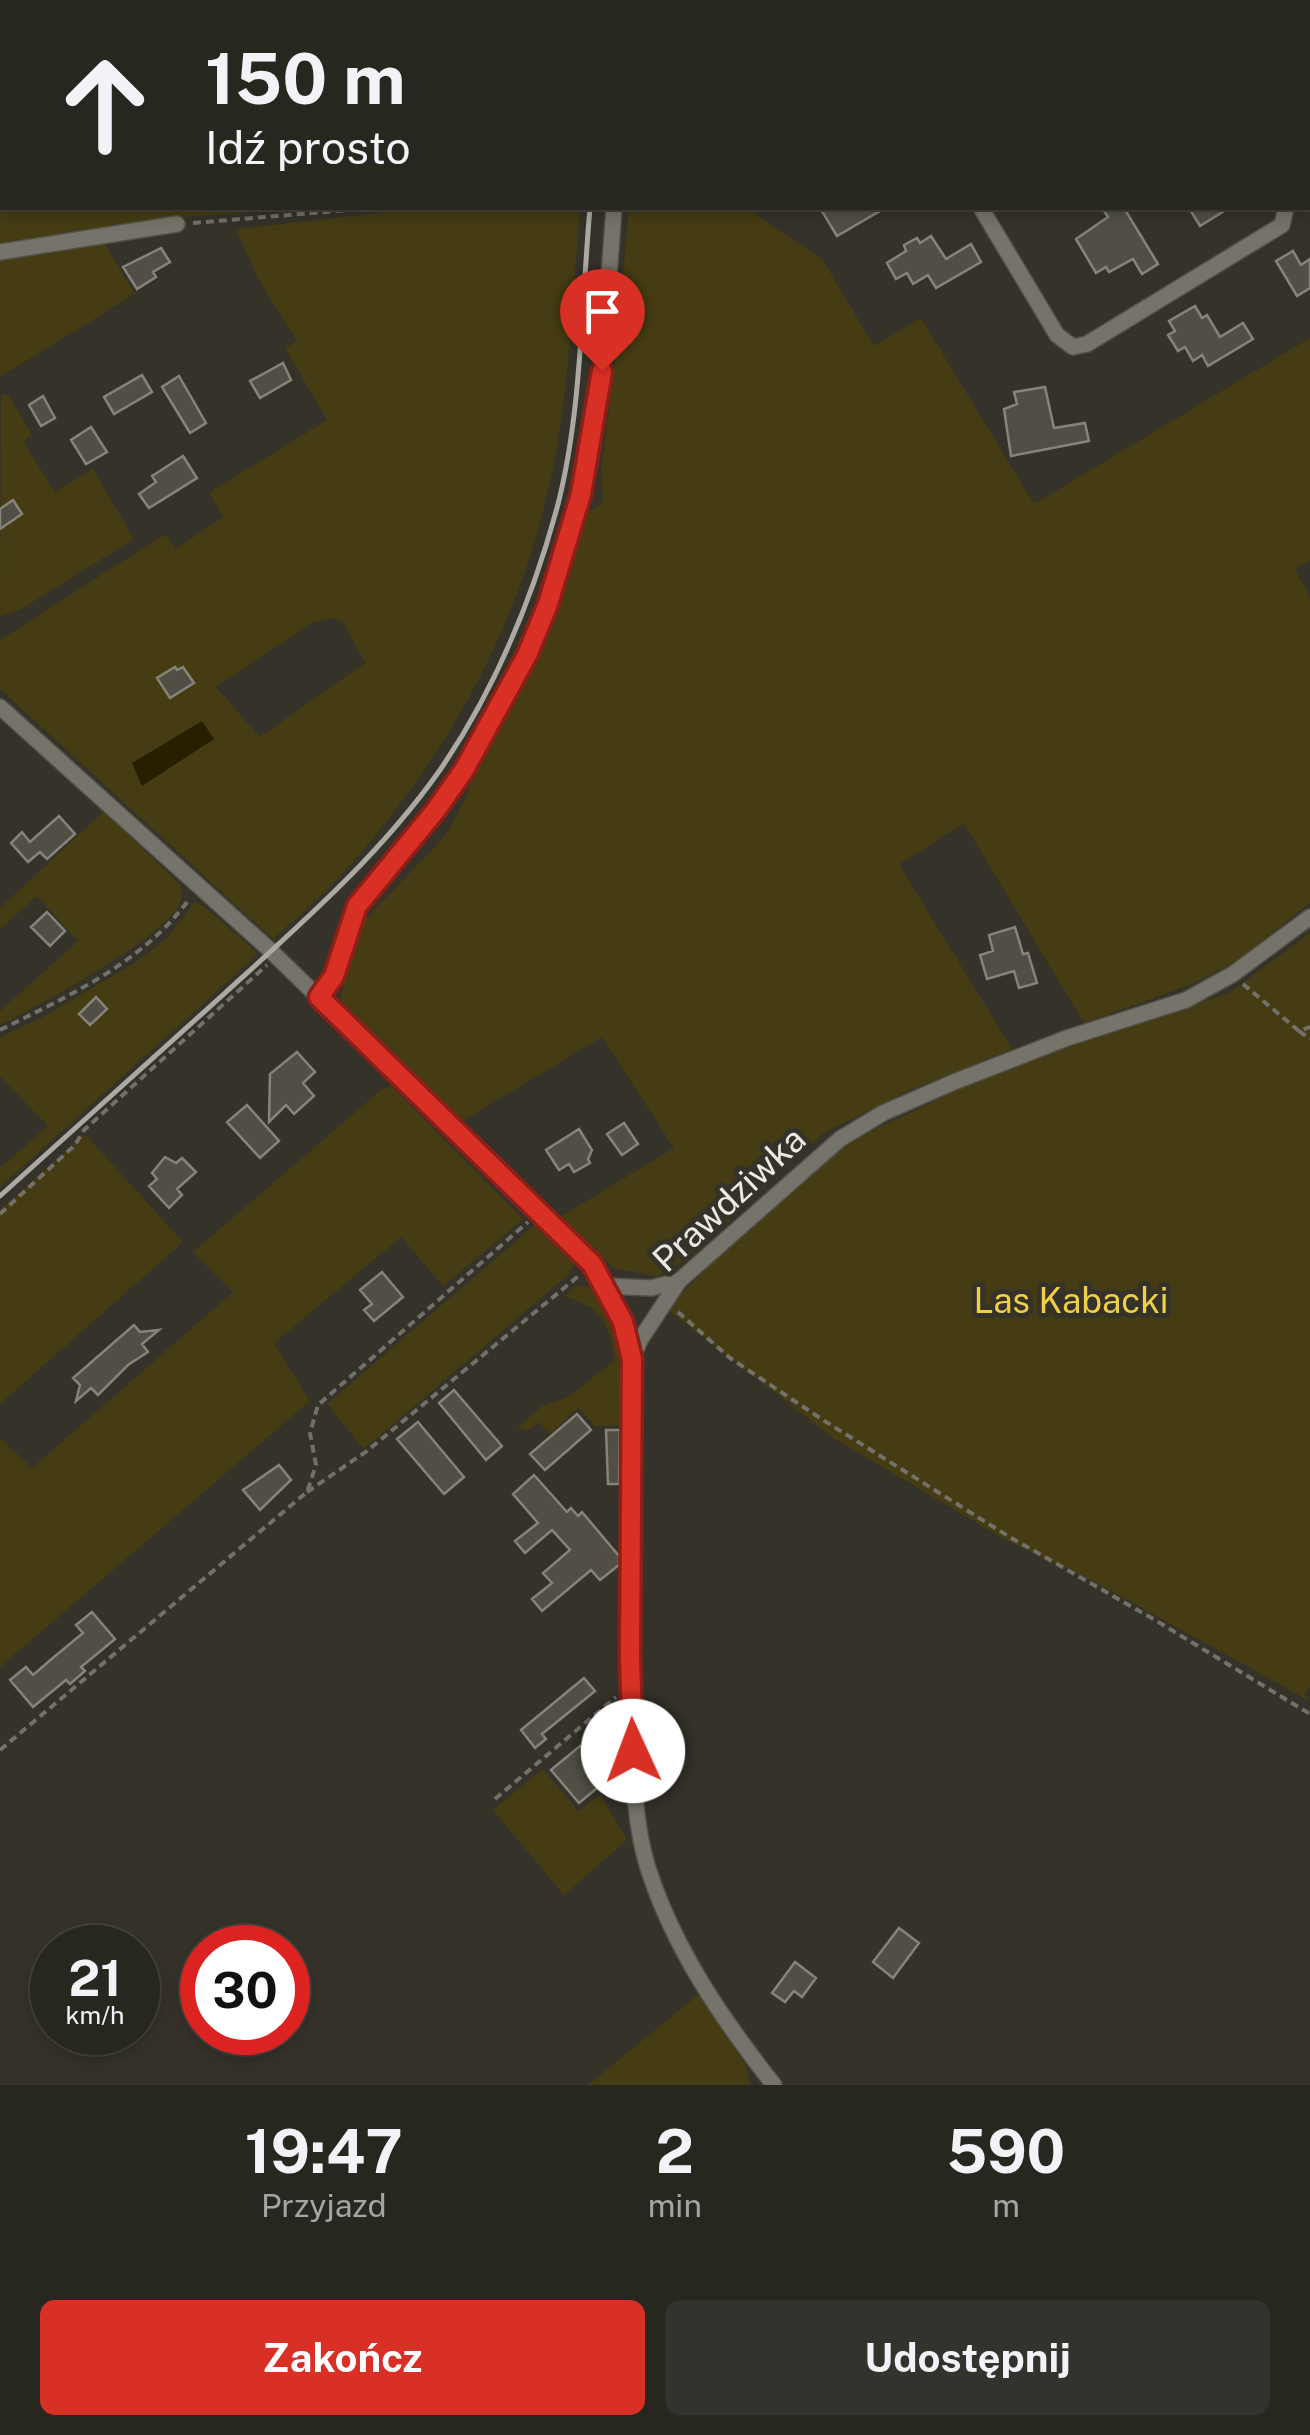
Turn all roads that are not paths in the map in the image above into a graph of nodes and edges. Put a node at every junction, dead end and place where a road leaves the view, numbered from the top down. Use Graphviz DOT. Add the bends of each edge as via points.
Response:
graph roads {
  1 [pos="614,210"];
  2 [pos="983,210"];
  3 [pos="1286,210"];
  4 [pos="177,224"];
  5 [pos="0,252"];
  6 [pos="0,708"];
  7 [pos="1310,918"];
  8 [pos="319,997"];
  9 [pos="679,1281"];
  10 [pos="606,1286"];
  11 [pos="632,1359"];
  12 [pos="774,2085"];
  1 -- 8 [label="street" via="590,449 548,604 464,770 357,906 334,976"];
  2 -- 3 [label="street" via="1057,334 1073,347 1282,225"];
  4 -- 5 [label="street"];
  6 -- 8 [label="street"];
  7 -- 9 [label="street, Prawdziwka" via="1186,1000 1067,1038 883,1113 818,1156"];
  8 -- 10 [label="street" via="592,1264"];
  9 -- 10 [label="street" via="651,1288"];
  9 -- 11 [label="street, Prawdziwka"];
  10 -- 11 [label="street"];
  11 -- 12 [label="street, Prawdziwka" via="636,1818 666,1917 694,1970"];
}
